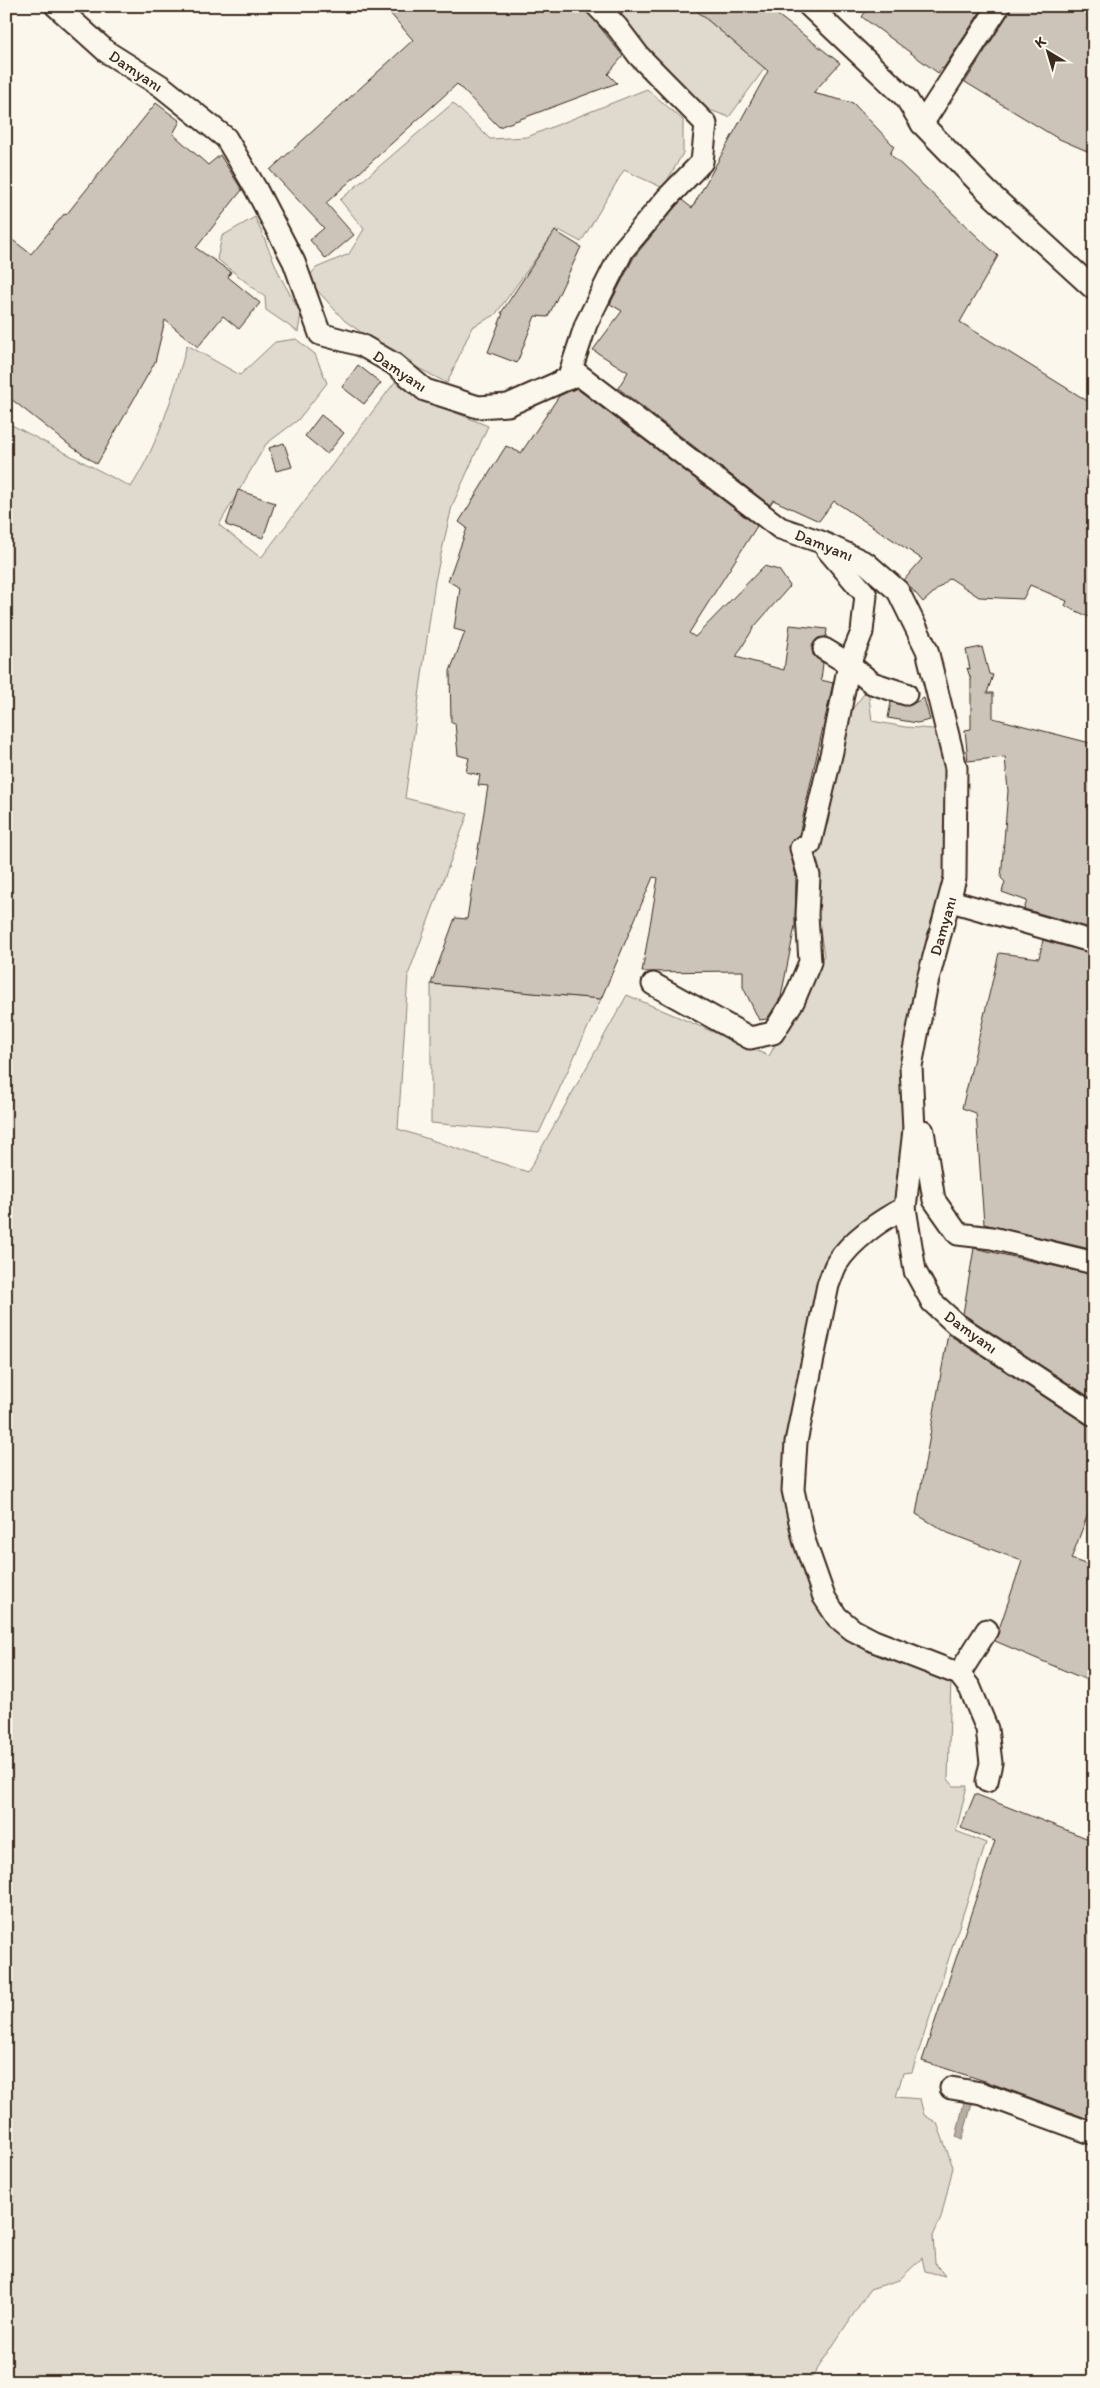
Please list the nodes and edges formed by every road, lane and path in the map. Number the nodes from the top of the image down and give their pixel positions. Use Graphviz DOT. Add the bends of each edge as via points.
graph roads {
  1 [pos="56,6"];
  2 [pos="597,6"];
  3 [pos="809,6"];
  4 [pos="999,6"];
  5 [pos="922,124"];
  6 [pos="1094,289"];
  7 [pos="568,378"];
  8 [pos="821,542"];
  9 [pos="824,649"];
  10 [pos="849,664"];
  11 [pos="906,694"];
  12 [pos="951,901"];
  13 [pos="1094,942"];
  14 [pos="653,984"];
  15 [pos="914,1130"];
  16 [pos="905,1208"];
  17 [pos="1094,1263"];
  18 [pos="1094,1415"];
  19 [pos="986,1630"];
  20 [pos="959,1674"];
  21 [pos="987,1781"];
  22 [pos="951,2088"];
  23 [pos="1094,2134"];
  1 -- 7 [label="street, Damyanı" via="107,52 161,86 226,138 294,262 320,334 361,345 394,364 424,390 478,407 508,405"];
  2 -- 7 [label="street" via="639,56 706,124 702,162 623,250 586,324"];
  3 -- 5 [label="street" via="906,98"];
  4 -- 5 [label="street"];
  5 -- 6 [label="street" via="988,191"];
  7 -- 8 [label="street, Damyanı" via="578,374 780,528"];
  8 -- 10 [label="street" via="866,595 862,632"];
  8 -- 12 [label="street, Damyanı" via="866,563 898,591 927,650 956,768 955,878"];
  9 -- 10 [label="street"];
  10 -- 11 [label="street" via="872,684"];
  10 -- 14 [label="street" via="818,815 810,844 801,848 809,876 810,962 794,1000 773,1033 750,1038"];
  12 -- 13 [label="street"];
  12 -- 15 [label="street, Damyanı" via="927,984 911,1066"];
  15 -- 16 [label="street, Damyanı"];
  15 -- 17 [label="street" via="924,1131 934,1200 958,1234 992,1238"];
  16 -- 18 [label="street, Damyanı" via="915,1271 932,1302 956,1324"];
  16 -- 20 [label="street" via="851,1246 837,1264 828,1285 796,1442 793,1490 804,1540 824,1597 837,1617 852,1630 874,1641"];
  19 -- 20 [label="street"];
  20 -- 21 [label="street" via="970,1688 986,1728 992,1763"];
  22 -- 23 [label="street" via="981,2093"];
}
